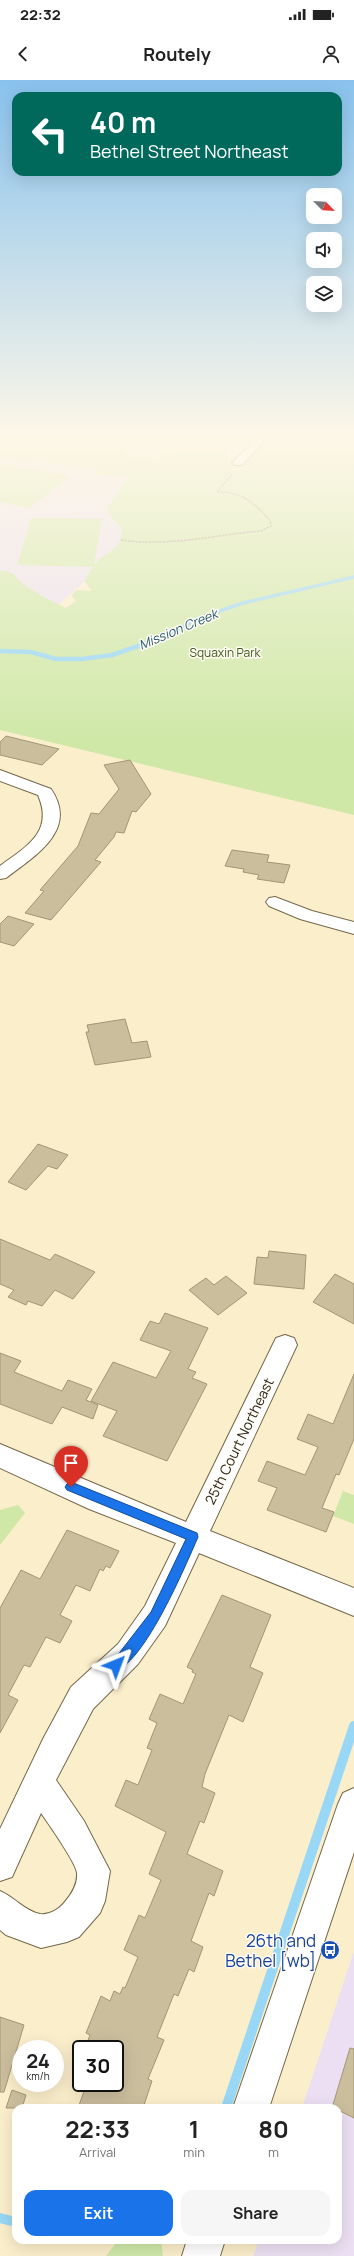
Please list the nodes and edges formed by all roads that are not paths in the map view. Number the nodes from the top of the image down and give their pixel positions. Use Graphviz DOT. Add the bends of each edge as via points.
graph roads {
  1 [pos="0,775"];
  2 [pos="0,874"];
  3 [pos="275,902"];
  4 [pos="354,928"];
  5 [pos="285,1345"];
  6 [pos="0,1456"];
  7 [pos="193,1537"];
  8 [pos="354,1602"];
  9 [pos="38,1782"];
  10 [pos="354,1804"];
  11 [pos="0,1865"];
  12 [pos="0,1908"];
  13 [pos="252,2104"];
  14 [pos="205,2244"];
  15 [pos="201,2256"];
  1 -- 2 [label="street" via="45,792 53,810 52,826 42,841"];
  3 -- 4 [label="street" via="306,915"];
  5 -- 7 [label="street, 25th Court Northeast"];
  6 -- 7 [label="street" via="99,1500"];
  7 -- 8 [label="street"];
  7 -- 9 [label="street, 25th Court Northeast" via="155,1616 128,1654 82,1698"];
  9 -- 11 [label="street, 25th Court Northeast"];
  9 -- 12 [label="street" via="73,1832 94,1871 88,1901 67,1925 41,1931 18,1923"];
  10 -- 13 [label="street"];
  14 -- 15 [label="street"];
}
